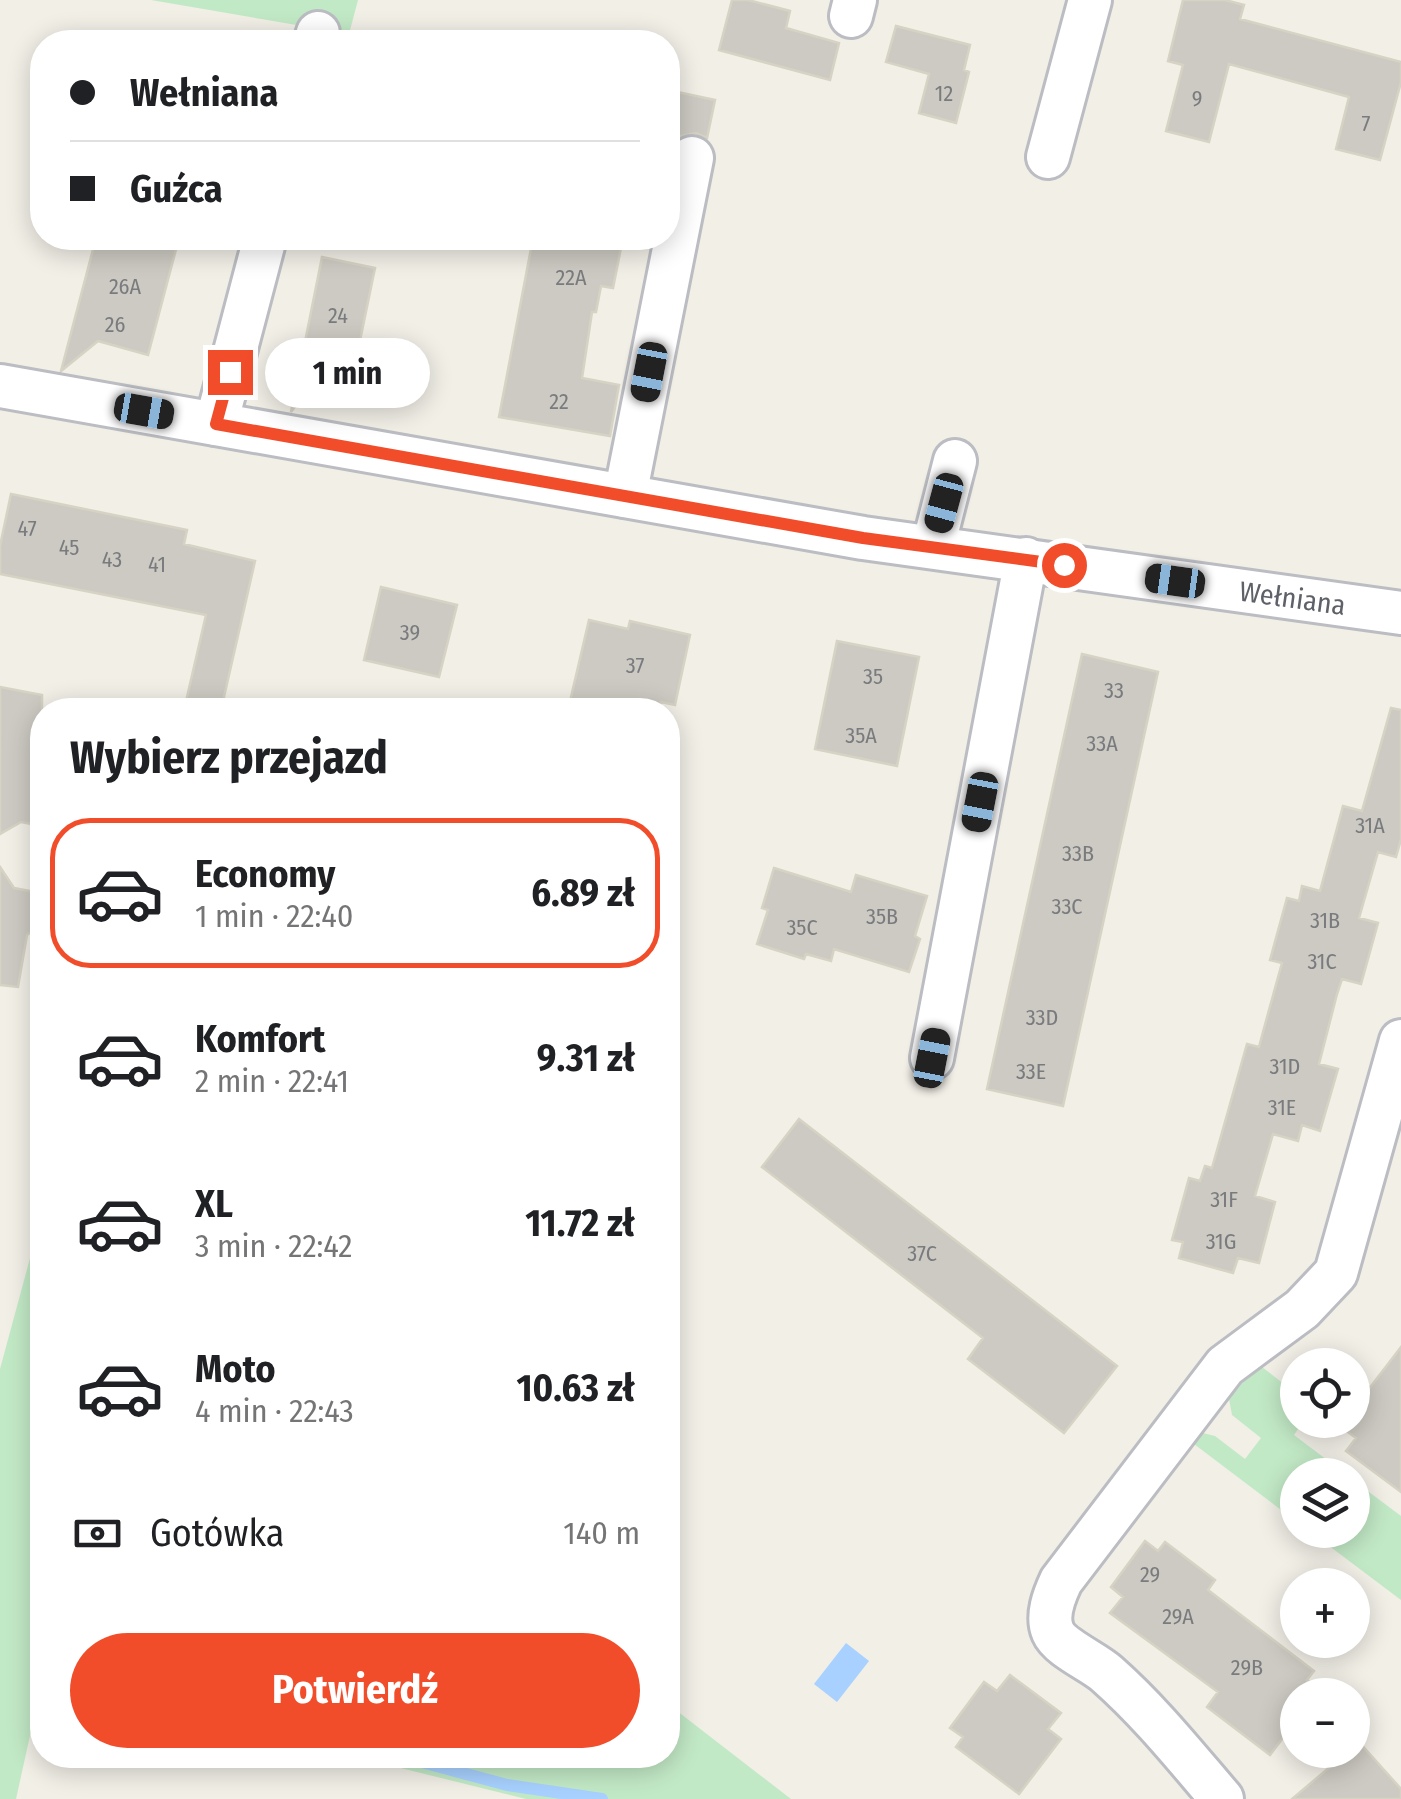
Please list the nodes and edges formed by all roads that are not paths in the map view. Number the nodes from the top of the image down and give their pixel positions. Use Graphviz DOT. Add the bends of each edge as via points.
graph roads {
  1 [pos="1090,0"];
  2 [pos="1048,157"];
  3 [pos="692,158"];
  4 [pos="680,219"];
  5 [pos="262,250"];
  6 [pos="674,250"];
  7 [pos="0,386"];
  8 [pos="216,424"];
  9 [pos="955,461"];
  10 [pos="626,496"];
  11 [pos="934,547"];
  12 [pos="1026,559"];
  13 [pos="1401,614"];
  14 [pos="1401,1041"];
  15 [pos="932,1058"];
  16 [pos="1222,1799"];
  1 -- 2 [label="street"];
  3 -- 4 [label="street"];
  5 -- 8 [label="street"];
  6 -- 10 [label="street"];
  7 -- 8 [label="street, Wełniana"];
  8 -- 10 [label="street, Wełniana"];
  9 -- 11 [label="street"];
  10 -- 11 [label="street, Wełniana"];
  11 -- 12 [label="street, Wełniana"];
  12 -- 13 [label="street, Wełniana"];
  12 -- 15 [label="street"];
  14 -- 16 [label="street" via="1336,1273 1302,1309 1226,1366 1054,1597 1051,1629 1058,1640 1105,1672"];
}
